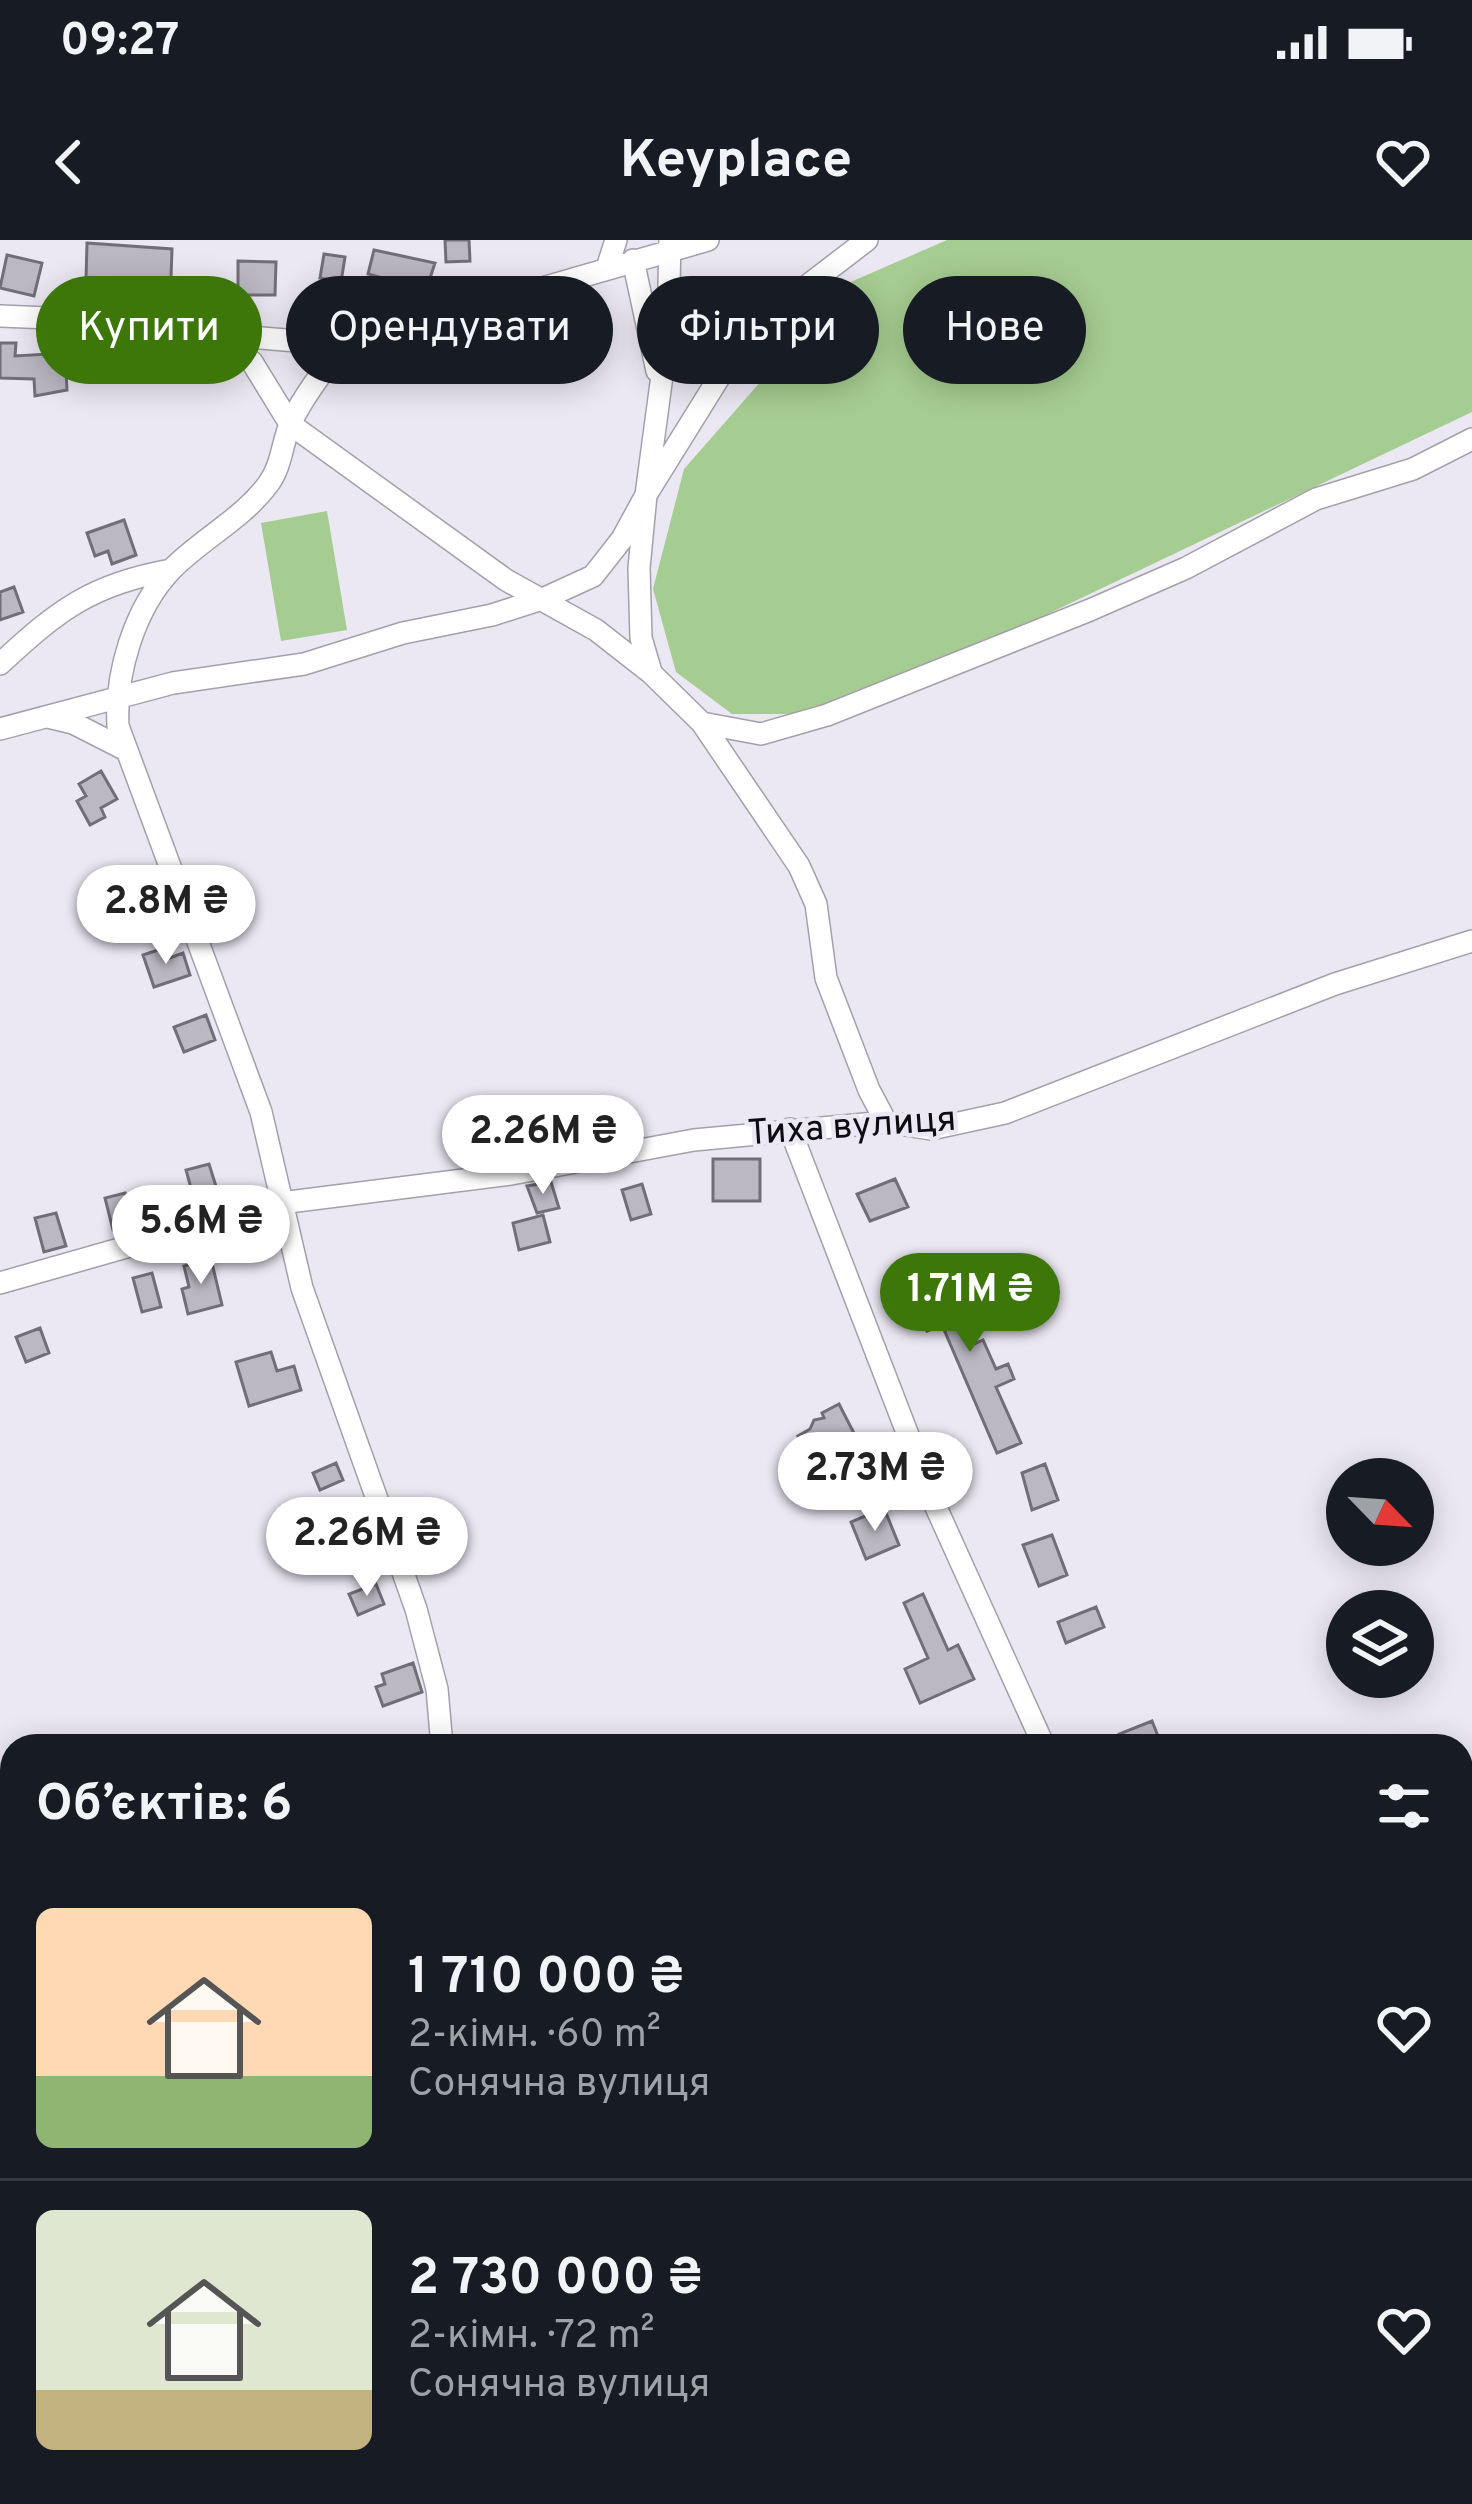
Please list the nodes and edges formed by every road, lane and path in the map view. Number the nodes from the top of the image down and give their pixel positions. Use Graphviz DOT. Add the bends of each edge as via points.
graph roads {
  1 [pos="616,240"];
  2 [pos="708,240"];
  3 [pos="867,240"];
  4 [pos="670,245"];
  5 [pos="633,260"];
  6 [pos="607,268"];
  7 [pos="581,276"];
  8 [pos="0,316"];
  9 [pos="36,317"];
  10 [pos="262,378"];
  11 [pos="315,384"];
  12 [pos="661,390"];
  13 [pos="290,424"];
  14 [pos="1472,439"];
  15 [pos="646,495"];
  16 [pos="171,570"];
  17 [pos="117,583"];
  18 [pos="545,598"];
  19 [pos="140,616"];
  20 [pos="0,664"];
  21 [pos="651,673"];
  22 [pos="116,697"];
  23 [pos="45,716"];
  24 [pos="703,723"];
  25 [pos="0,729"];
  26 [pos="124,749"];
  27 [pos="1472,941"];
  28 [pos="886,1122"];
  29 [pos="790,1129"];
  30 [pos="281,1203"];
  31 [pos="0,1283"];
  32 [pos="441,1734"];
  33 [pos="1039,1734"];
  1 -- 6 [label="street"];
  2 -- 4 [label="street"];
  3 -- 15 [label="street" via="748,331"];
  4 -- 5 [label="street"];
  4 -- 12 [label="street"];
  5 -- 6 [label="street"];
  5 -- 12 [label="street"];
  6 -- 7 [label="street"];
  8 -- 9 [label="street"];
  10 -- 13 [label="street"];
  11 -- 13 [label="street"];
  12 -- 15 [label="street"];
  13 -- 16 [label="street" via="269,483"];
  13 -- 18 [label="street" via="506,580"];
  14 -- 24 [label="street" via="1413,470 1316,499 1090,610 827,715 761,734"];
  15 -- 18 [label="street" via="593,576"];
  15 -- 21 [label="street" via="638,568"];
  16 -- 17 [label="street"];
  16 -- 19 [label="street"];
  17 -- 19 [label="street" via="139,595"];
  17 -- 20 [label="street" via="86,593"];
  18 -- 21 [label="street"];
  18 -- 22 [label="street" via="304,664"];
  19 -- 22 [label="street"];
  21 -- 24 [label="street"];
  22 -- 23 [label="street"];
  22 -- 26 [label="street"];
  23 -- 25 [label="street"];
  23 -- 26 [label="street"];
  24 -- 28 [label="street" via="817,904 826,978"];
  26 -- 30 [label="street" via="261,1112"];
  27 -- 28 [label="street, Тиха вулиця" via="1334,984 1005,1113 931,1130"];
  28 -- 29 [label="street, Тиха вулиця"];
  29 -- 30 [label="street, Тиха вулиця"];
  29 -- 33 [label="street" via="935,1505"];
  30 -- 31 [label="street, Тиха вулиця"];
  30 -- 32 [label="street" via="302,1288 416,1609"];
}
